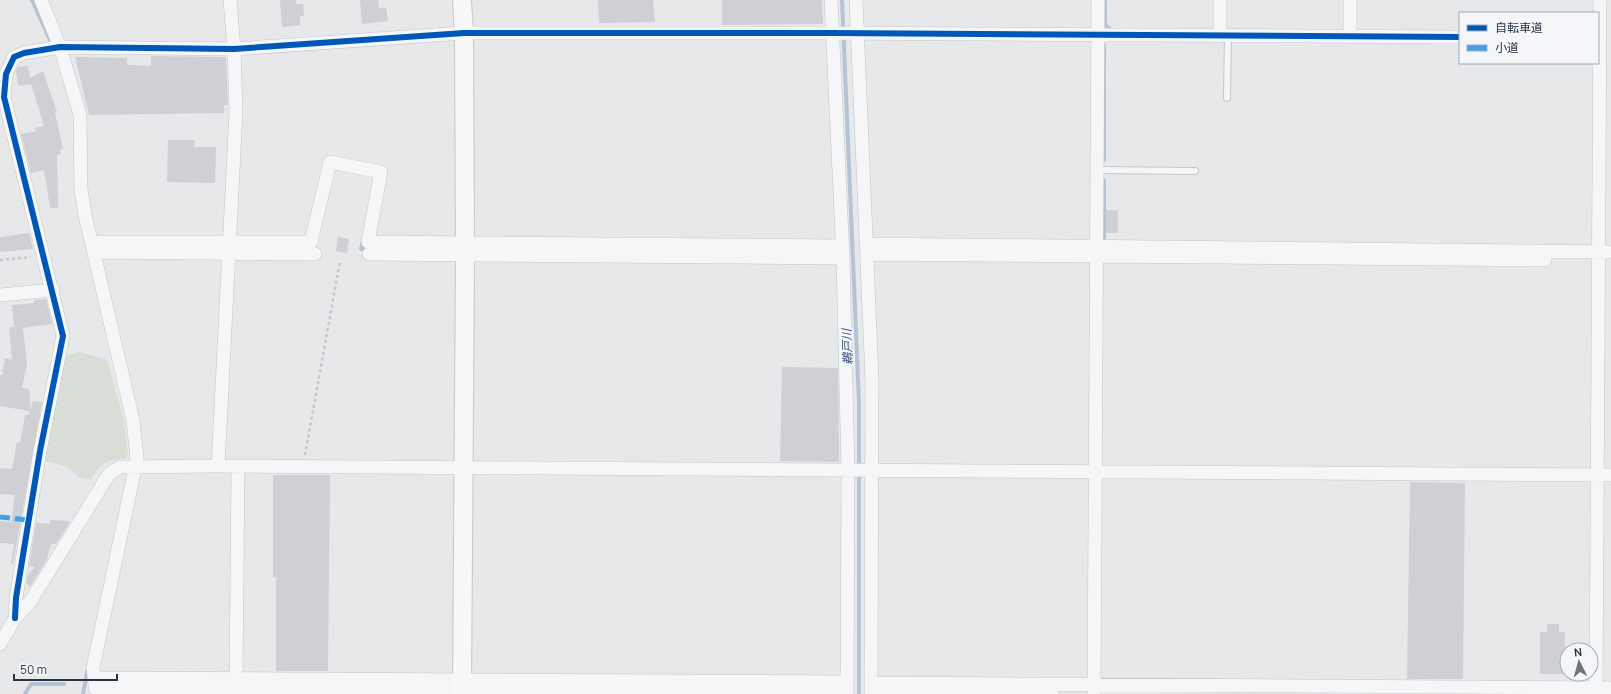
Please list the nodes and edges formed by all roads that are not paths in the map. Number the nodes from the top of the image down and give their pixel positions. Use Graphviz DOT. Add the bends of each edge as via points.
graph roads {
  1 [pos="41,0"];
  2 [pos="230,0"];
  3 [pos="462,0"];
  4 [pos="831,0"];
  5 [pos="856,0"];
  6 [pos="1098,0"];
  7 [pos="1220,0"];
  8 [pos="1350,0"];
  9 [pos="1600,0"];
  10 [pos="464,33"];
  11 [pos="835,33"];
  12 [pos="855,33"];
  13 [pos="1098,34"];
  14 [pos="1224,35"];
  15 [pos="1350,36"];
  16 [pos="1459,38"];
  17 [pos="1603,39"];
  18 [pos="60,47"];
  19 [pos="234,49"];
  20 [pos="2,83"];
  21 [pos="1227,98"];
  22 [pos="1097,170"];
  23 [pos="1195,171"];
  24 [pos="93,247"];
  25 [pos="229,247"];
  26 [pos="866,249"];
  27 [pos="465,250"];
  28 [pos="1097,251"];
  29 [pos="842,252"];
  30 [pos="314,254"];
  31 [pos="369,254"];
  32 [pos="1605,256"];
  33 [pos="53,290"];
  34 [pos="0,295"];
  35 [pos="135,466"];
  36 [pos="218,466"];
  37 [pos="238,466"];
  38 [pos="463,468"];
  39 [pos="850,470"];
  40 [pos="870,470"];
  41 [pos="1095,471"];
  42 [pos="1598,475"];
  43 [pos="1611,475"];
  44 [pos="15,618"];
  45 [pos="0,644"];
  46 [pos="236,678"];
  47 [pos="94,686"];
  48 [pos="462,688"];
  49 [pos="1611,688"];
  50 [pos="1094,689"];
  51 [pos="847,690"];
  52 [pos="871,690"];
  53 [pos="1596,691"];
  54 [pos="1052,694"];
  1 -- 18 [label="street"];
  2 -- 19 [label="street"];
  3 -- 10 [label="street"];
  4 -- 11 [label="street"];
  5 -- 12 [label="street"];
  6 -- 13 [label="street"];
  7 -- 14 [label="street"];
  8 -- 15 [label="street"];
  9 -- 17 [label="street"];
  10 -- 11 [label="street"];
  10 -- 19 [label="street"];
  10 -- 27 [label="street"];
  11 -- 12 [label="street"];
  11 -- 29 [label="street"];
  12 -- 13 [label="street"];
  12 -- 26 [label="street"];
  13 -- 14 [label="street"];
  13 -- 22 [label="street"];
  14 -- 15 [label="street"];
  14 -- 21 [label="lane"];
  15 -- 16 [label="street"];
  17 -- 32 [label="street"];
  18 -- 19 [label="street"];
  18 -- 20 [label="street" via="24,52 14,57"];
  18 -- 24 [label="street" via="80,116 81,188"];
  19 -- 25 [label="street" via="236,112"];
  20 -- 33 [label="street"];
  22 -- 23 [label="lane"];
  22 -- 28 [label="street"];
  24 -- 25 [label="street"];
  24 -- 35 [label="street" via="133,420 137,459"];
  25 -- 27 [label="street" via="311,242 330,162 381,172 368,242"];
  25 -- 30 [label="street"];
  25 -- 36 [label="street"];
  26 -- 28 [label="street"];
  26 -- 40 [label="street" via="872,379"];
  27 -- 29 [label="street"];
  27 -- 31 [label="street"];
  27 -- 38 [label="street"];
  28 -- 32 [label="street"];
  28 -- 41 [label="street"];
  29 -- 39 [label="street"];
  32 -- 42 [label="street"];
  33 -- 34 [label="street"];
  33 -- 44 [label="street" via="63,336 40,451"];
  35 -- 36 [label="street"];
  35 -- 44 [label="street" via="120,467 109,474 30,602"];
  35 -- 47 [label="street" via="93,668"];
  36 -- 37 [label="street"];
  37 -- 38 [label="street"];
  37 -- 46 [label="street"];
  38 -- 39 [label="street"];
  38 -- 48 [label="street"];
  39 -- 40 [label="street"];
  39 -- 51 [label="street"];
  40 -- 41 [label="street"];
  40 -- 52 [label="street"];
  41 -- 42 [label="street"];
  41 -- 50 [label="street"];
  42 -- 43 [label="street"];
  42 -- 53 [label="street"];
  44 -- 45 [label="street"];
  46 -- 47 [label="street"];
  46 -- 48 [label="street"];
  47 -- 48 [label="street"];
  48 -- 51 [label="street"];
  49 -- 53 [label="street"];
  50 -- 52 [label="street"];
  50 -- 53 [label="street"];
  52 -- 54 [label="street"];
}
